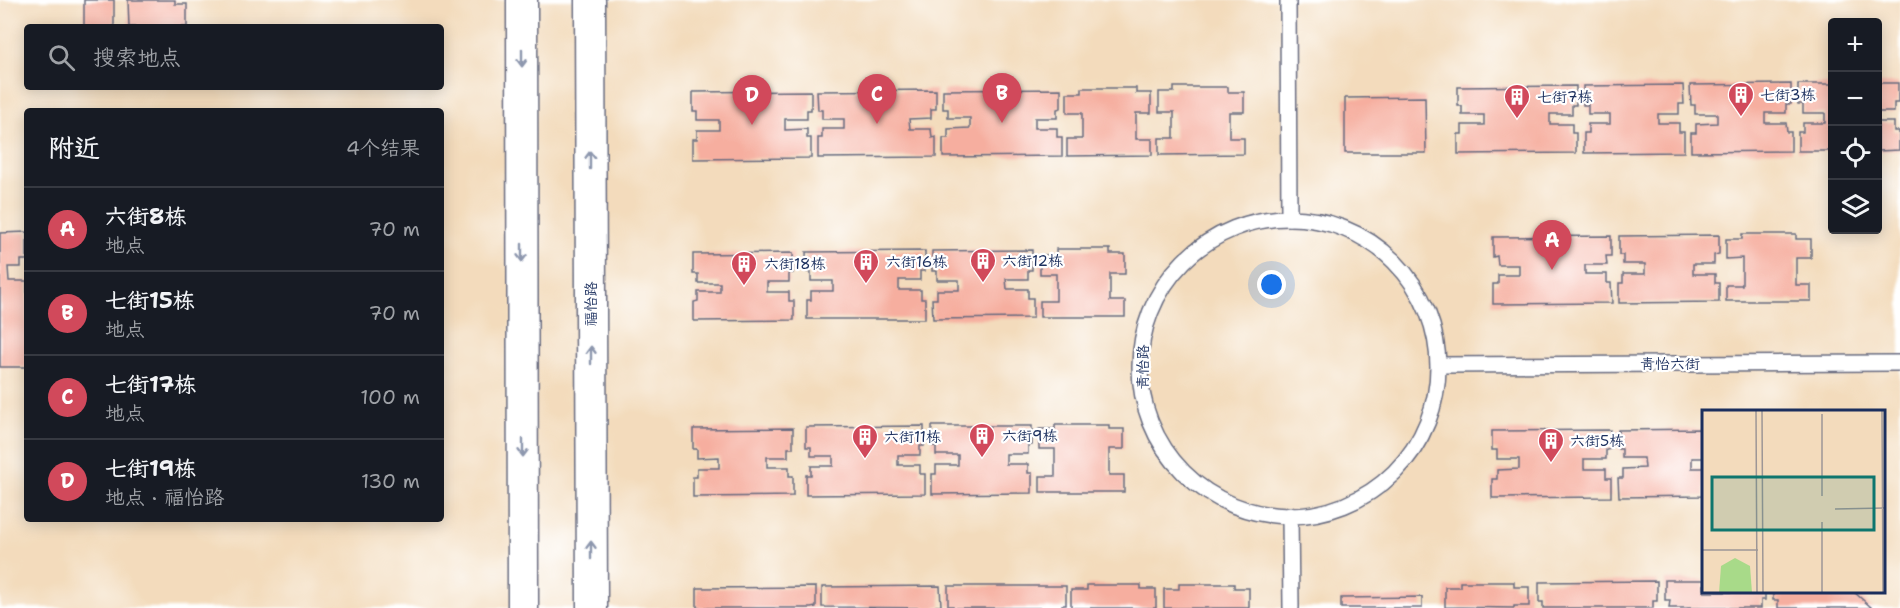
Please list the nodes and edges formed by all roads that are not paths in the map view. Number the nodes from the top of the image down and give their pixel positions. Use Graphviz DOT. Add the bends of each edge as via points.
graph roads {
  1 [pos="522,0"];
  2 [pos="590,0"];
  3 [pos="1288,0"];
  4 [pos="1289,218"];
  5 [pos="1900,363"];
  6 [pos="1439,365"];
  7 [pos="1290,515"];
  8 [pos="523,608"];
  9 [pos="592,608"];
  10 [pos="1290,608"];
  1 -- 8 [label="street, one-way"];
  9 -- 2 [label="street, 福怡路, one-way"];
  3 -- 4 [label="lane"];
  4 -- 6 [label="lane, 青怡路" via="1340,227 1385,252 1419,292 1430,315"];
  4 -- 7 [label="lane, 青怡路" via="1238,227 1193,253 1160,292 1142,341 1140,367 1149,418 1160,442 1181,469 1215,496 1239,507"];
  5 -- 6 [label="lane, 青怡六街"];
  6 -- 7 [label="lane, 青怡路" via="1431,417 1405,462 1365,495 1341,507"];
  7 -- 10 [label="lane"];
}
